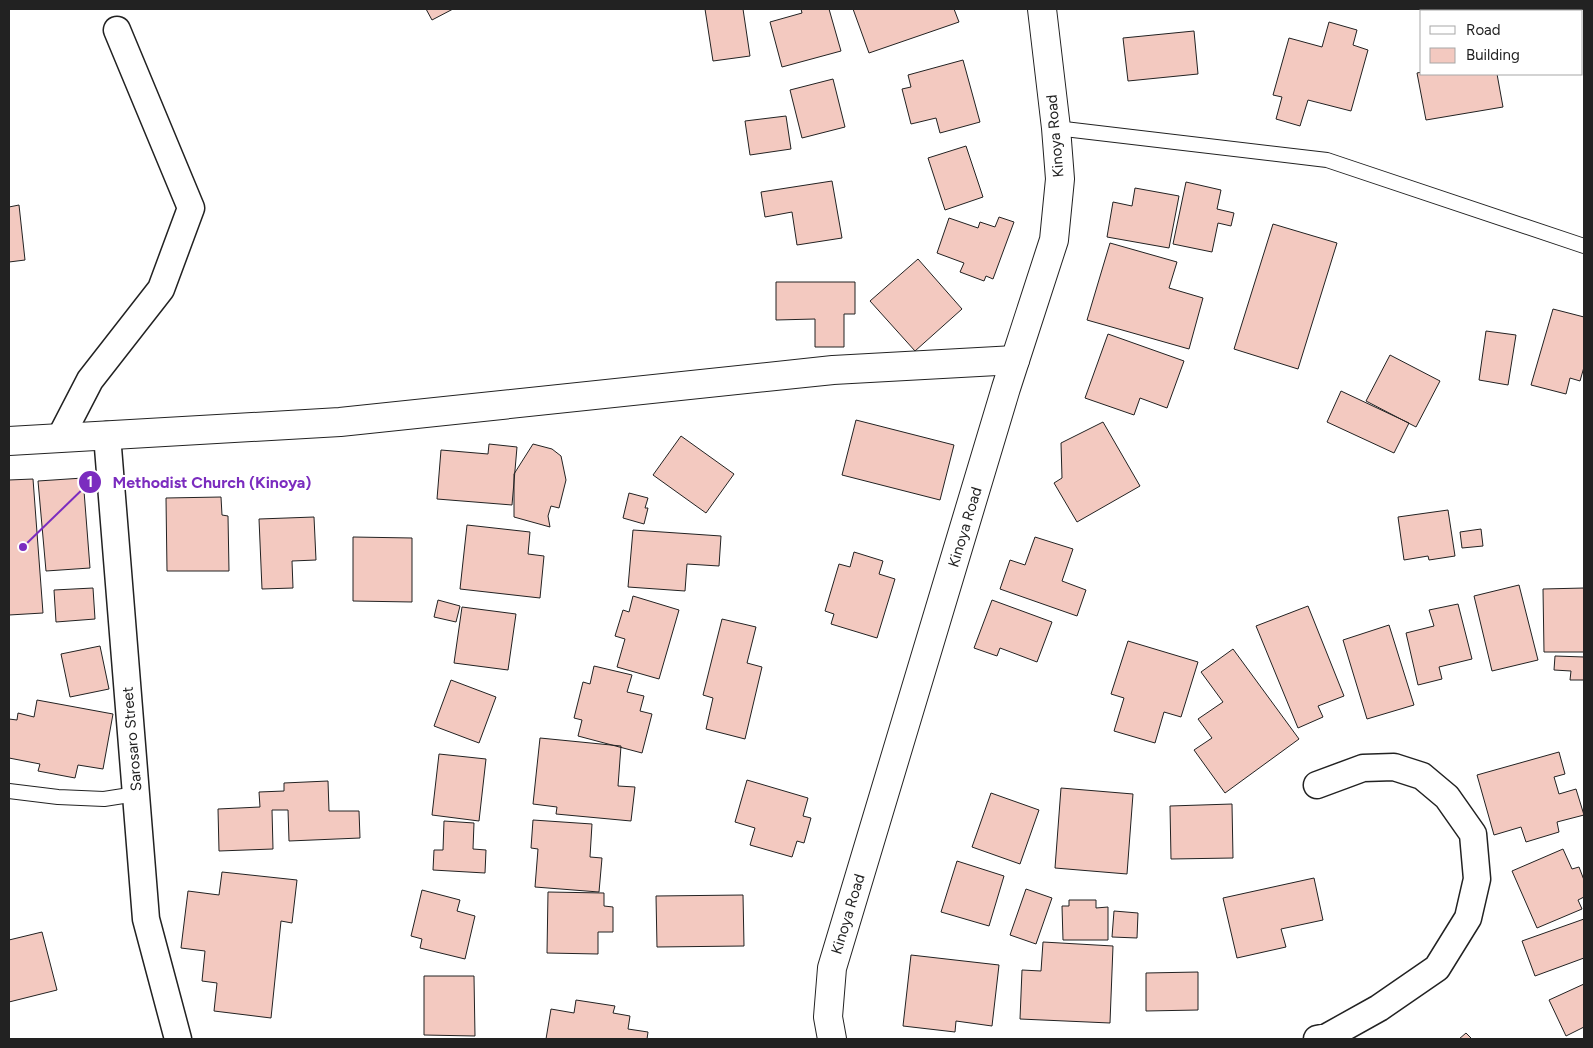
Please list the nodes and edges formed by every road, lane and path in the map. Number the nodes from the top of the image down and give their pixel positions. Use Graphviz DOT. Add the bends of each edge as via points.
graph roads {
  1 [pos="1042,9"];
  2 [pos="117,30"];
  3 [pos="1056,128"];
  4 [pos="1584,246"];
  5 [pos="1015,360"];
  6 [pos="107,436"];
  7 [pos="60,438"];
  8 [pos="9,442"];
  9 [pos="1318,785"];
  10 [pos="9,791"];
  11 [pos="136,794"];
  12 [pos="178,1039"];
  13 [pos="832,1039"];
  14 [pos="1318,1039"];
  1 -- 3 [label="main road, Kinoya Road"];
  2 -- 7 [label="street" via="191,208 161,289 90,380"];
  3 -- 4 [label="lane" via="1327,160"];
  3 -- 5 [label="main road, Kinoya Road" via="1060,179 1054,240"];
  5 -- 6 [label="main road" via="833,370 340,422"];
  5 -- 13 [label="main road, Kinoya Road" via="832,968 828,1017"];
  6 -- 7 [label="main road"];
  6 -- 11 [label="street, Sarosaro Street"];
  7 -- 8 [label="main road"];
  9 -- 14 [label="street" via="1364,768 1394,767 1422,776 1447,797 1473,834 1477,879 1468,918 1437,968 1379,1008"];
  10 -- 11 [label="lane" via="104,799"];
  11 -- 12 [label="street, Sarosaro Street" via="146,919"];
}
